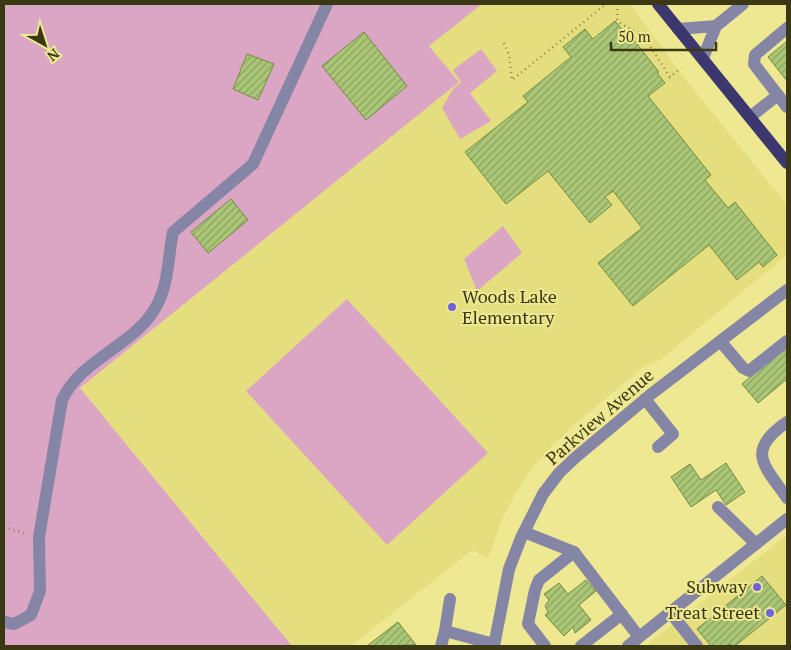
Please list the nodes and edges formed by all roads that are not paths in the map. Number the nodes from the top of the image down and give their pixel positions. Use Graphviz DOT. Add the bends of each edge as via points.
graph roads {
  1 [pos="327,4"];
  2 [pos="658,4"];
  3 [pos="743,4"];
  4 [pos="716,26"];
  5 [pos="787,28"];
  6 [pos="678,29"];
  7 [pos="703,58"];
  8 [pos="778,95"];
  9 [pos="787,107"];
  10 [pos="750,117"];
  11 [pos="787,162"];
  12 [pos="787,290"];
  13 [pos="721,342"];
  14 [pos="787,342"];
  15 [pos="645,399"];
  16 [pos="787,422"];
  17 [pos="658,447"];
  18 [pos="787,498"];
  19 [pos="718,507"];
  20 [pos="787,519"];
  21 [pos="524,532"];
  22 [pos="756,544"];
  23 [pos="574,552"];
  24 [pos="450,599"];
  25 [pos="670,612"];
  26 [pos="622,614"];
  27 [pos="4,622"];
  28 [pos="445,631"];
  29 [pos="639,637"];
  30 [pos="494,645"];
  31 [pos="441,646"];
  32 [pos="545,646"];
  33 [pos="581,646"];
  34 [pos="628,646"];
  35 [pos="697,646"];
  1 -- 27 [label="street" via="253,164 172,232 166,284 158,304 134,332 83,371 67,390 62,400 39,537 40,591 32,615 14,624"];
  2 -- 6 [label="main road"];
  3 -- 4 [label="street"];
  4 -- 6 [label="street"];
  4 -- 7 [label="street"];
  5 -- 8 [label="street" via="755,55 754,64"];
  6 -- 7 [label="main road"];
  7 -- 10 [label="main road"];
  8 -- 9 [label="street"];
  8 -- 10 [label="street"];
  10 -- 11 [label="main road"];
  12 -- 13 [label="street, Parkview Avenue"];
  13 -- 14 [label="street" via="749,371"];
  13 -- 15 [label="street, Parkview Avenue"];
  15 -- 17 [label="street" via="673,434"];
  15 -- 21 [label="street, Parkview Avenue" via="559,474 543,494"];
  16 -- 18 [label="street" via="768,437 762,450 764,464"];
  19 -- 22 [label="street"];
  20 -- 22 [label="street"];
  21 -- 23 [label="street"];
  21 -- 30 [label="street, Parkview Avenue" via="509,569"];
  22 -- 25 [label="street"];
  23 -- 26 [label="street"];
  23 -- 32 [label="street" via="539,580 535,590 528,624"];
  24 -- 28 [label="street"];
  25 -- 29 [label="street"];
  25 -- 35 [label="street"];
  26 -- 29 [label="street"];
  26 -- 33 [label="street"];
  28 -- 30 [label="street"];
  28 -- 31 [label="street"];
  29 -- 34 [label="street"];
}
